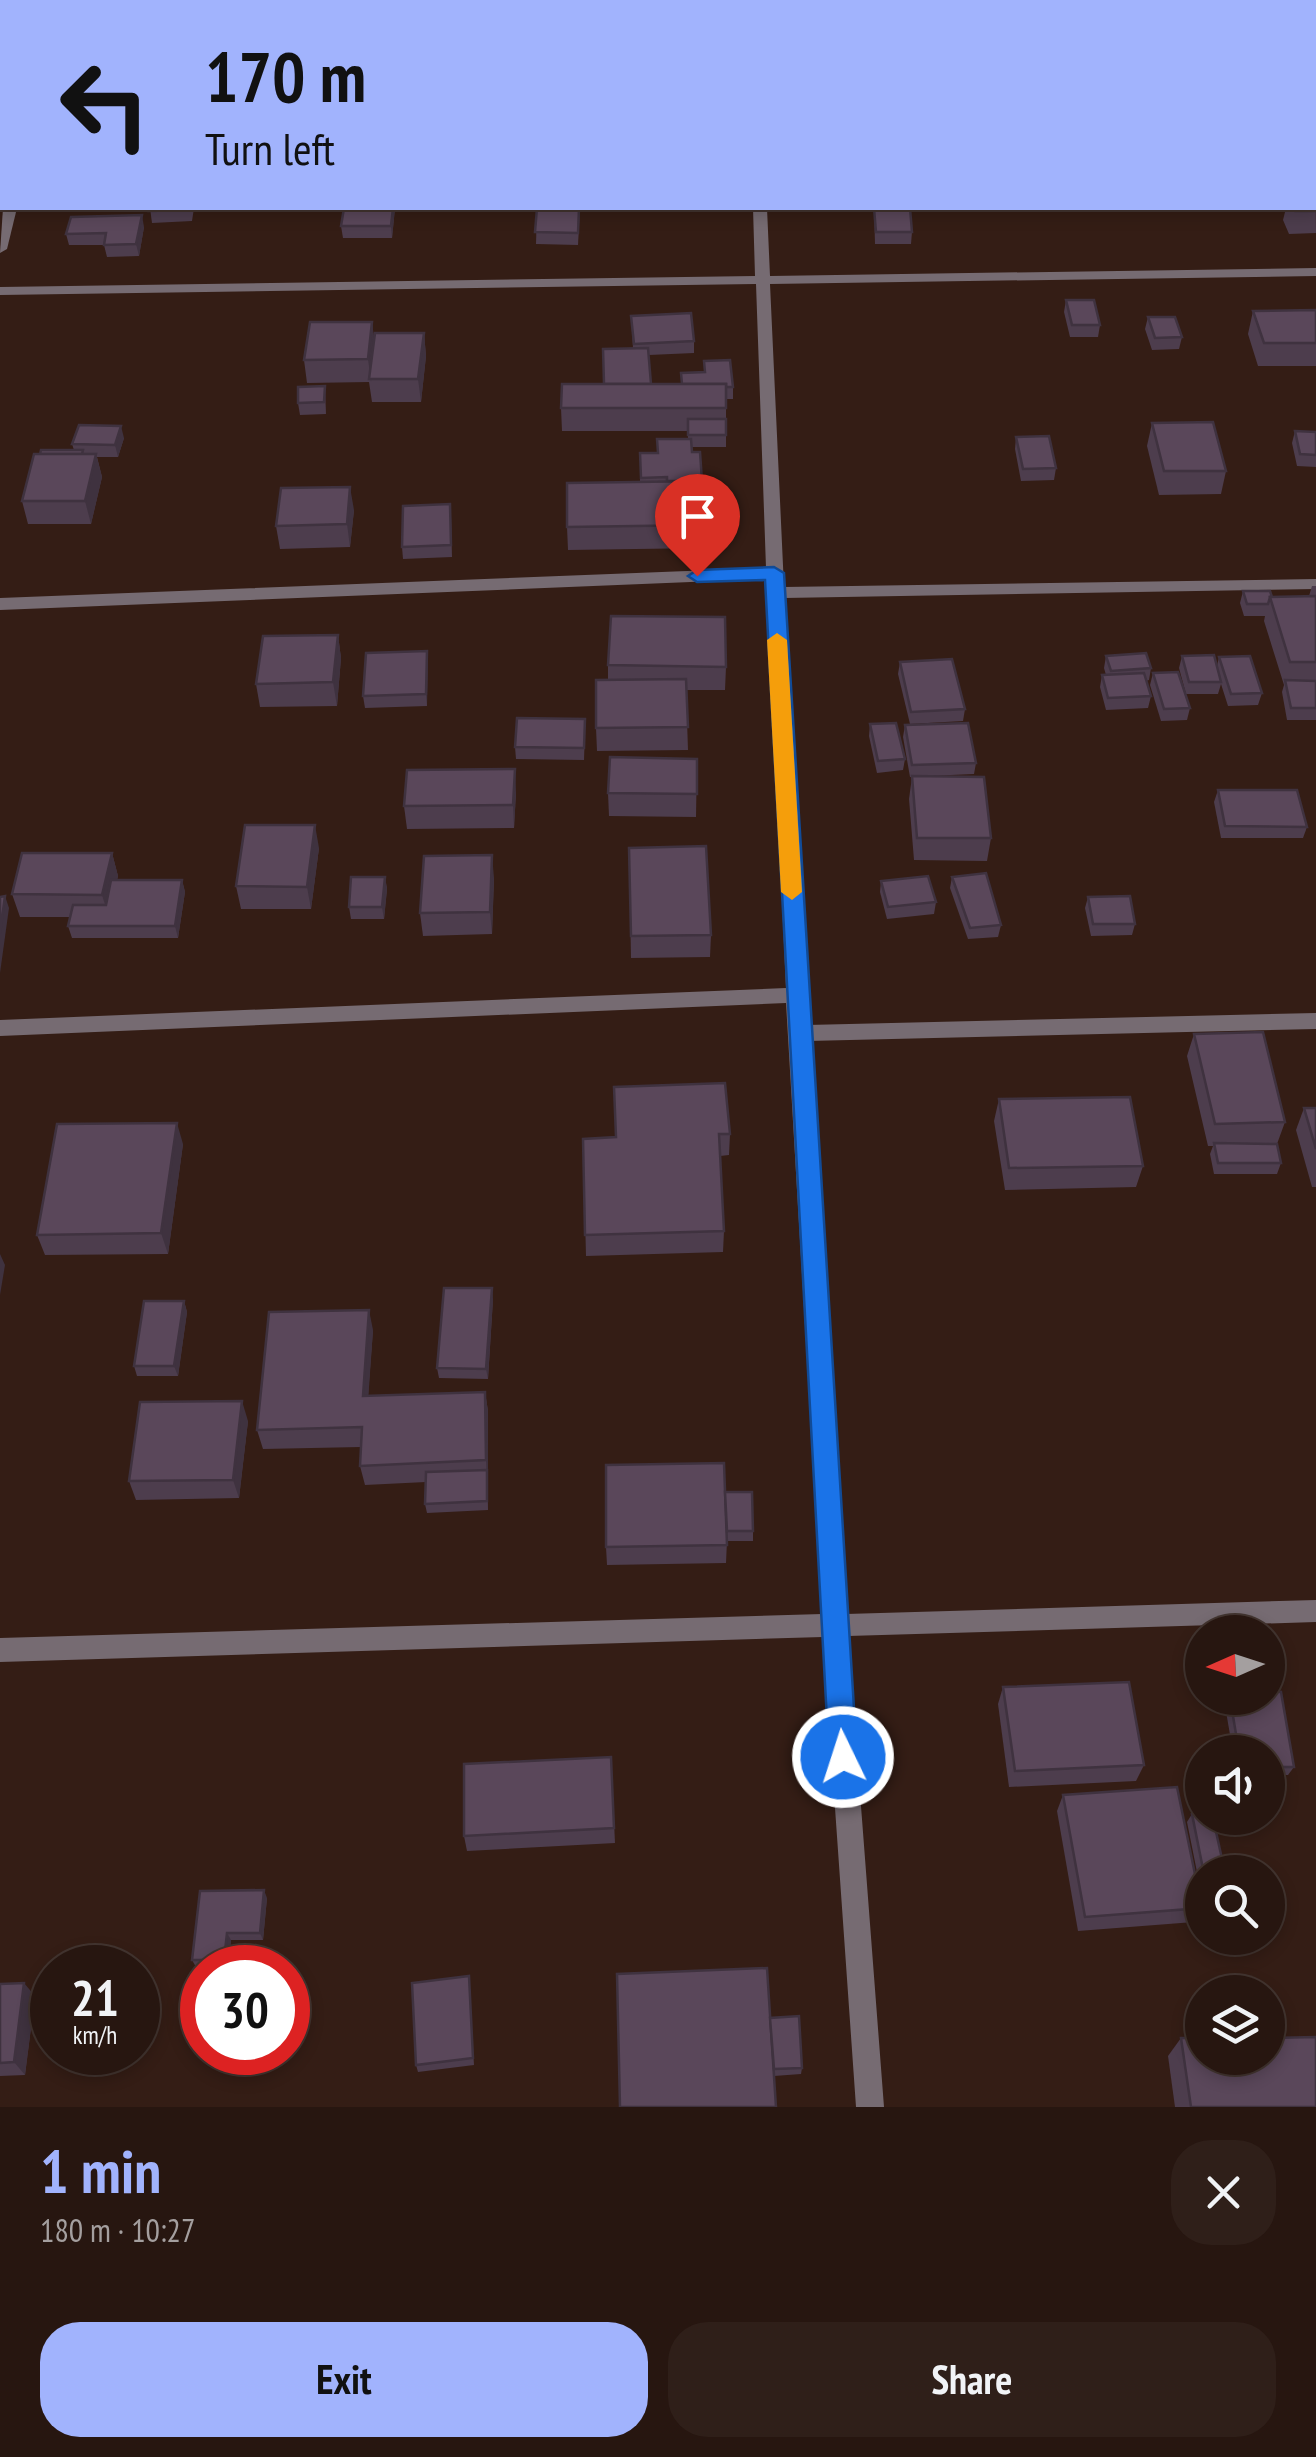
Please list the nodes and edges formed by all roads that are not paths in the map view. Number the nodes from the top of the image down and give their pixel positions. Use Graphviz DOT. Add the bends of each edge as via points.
graph roads {
  1 [pos="10,210"];
  2 [pos="760,210"];
  3 [pos="0,249"];
  4 [pos="1316,272"];
  5 [pos="763,282"];
  6 [pos="0,292"];
  7 [pos="774,573"];
  8 [pos="1316,584"];
  9 [pos="775,594"];
  10 [pos="0,604"];
  11 [pos="798,995"];
  12 [pos="1316,1021"];
  13 [pos="0,1028"];
  14 [pos="799,1033"];
  15 [pos="1316,1610"];
  16 [pos="833,1625"];
  17 [pos="0,1650"];
  18 [pos="870,2107"];
  1 -- 3 [label="street"];
  2 -- 5 [label="street"];
  4 -- 5 [label="street"];
  5 -- 6 [label="street"];
  5 -- 7 [label="street"];
  7 -- 9 [label="street"];
  7 -- 10 [label="street"];
  8 -- 9 [label="street"];
  9 -- 11 [label="street"];
  11 -- 13 [label="street"];
  11 -- 14 [label="street"];
  12 -- 14 [label="street"];
  14 -- 16 [label="street"];
  15 -- 16 [label="street"];
  16 -- 17 [label="street"];
  16 -- 18 [label="street"];
}
